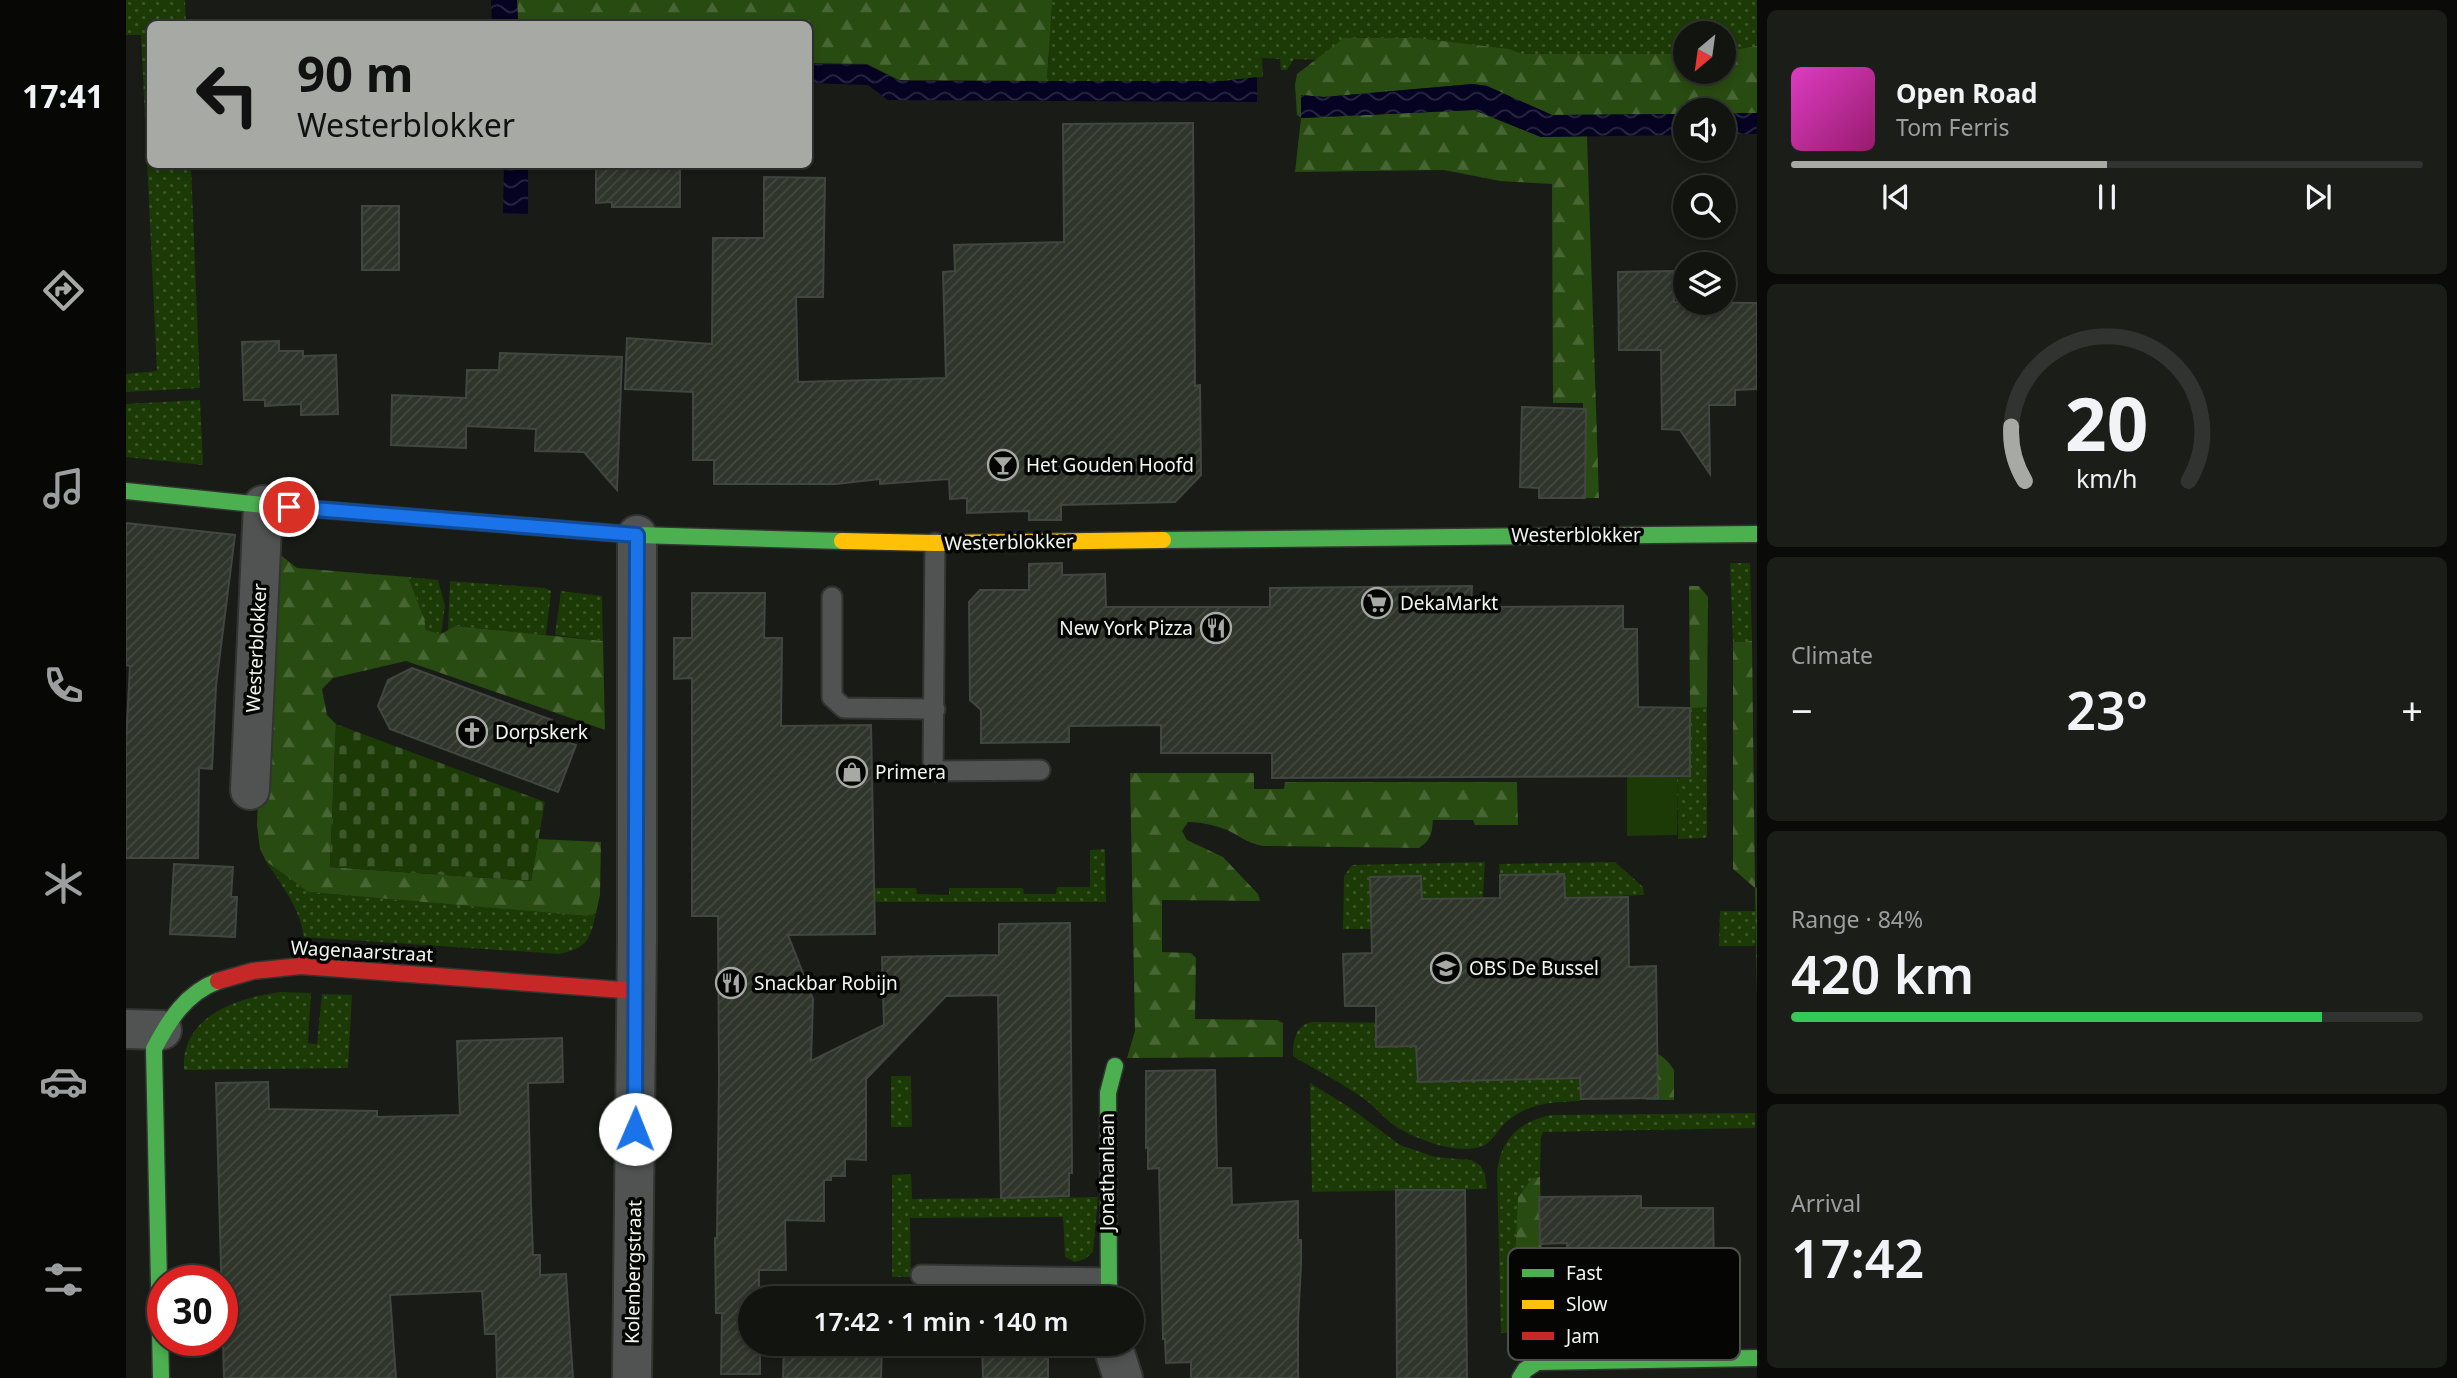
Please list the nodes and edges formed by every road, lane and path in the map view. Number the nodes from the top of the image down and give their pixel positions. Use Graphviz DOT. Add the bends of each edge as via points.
graph roads {
  1 [pos="126,491"];
  2 [pos="262,505"];
  3 [pos="1757,534"];
  4 [pos="637,535"];
  5 [pos="935,543"];
  6 [pos="832,597"];
  7 [pos="935,709"];
  8 [pos="1040,770"];
  9 [pos="250,790"];
  10 [pos="636,990"];
  11 [pos="144,1029"];
  12 [pos="1115,1066"];
  13 [pos="921,1275"];
  14 [pos="1107,1278"];
  15 [pos="1108,1286"];
  16 [pos="1116,1356"];
  17 [pos="1645,1360"];
  18 [pos="161,1378"];
  19 [pos="632,1378"];
  20 [pos="1123,1378"];
  21 [pos="1520,1378"];
  1 -- 2 [label="street, Westerblokker"];
  2 -- 4 [label="street, Westerblokker"];
  2 -- 9 [label="street, Westerblokker"];
  3 -- 5 [label="street, Westerblokker"];
  4 -- 5 [label="street, Westerblokker"];
  4 -- 10 [label="street, Kolenbergstraat"];
  5 -- 7 [label="lane"];
  6 -- 7 [label="lane" via="832,697 844,708"];
  7 -- 8 [label="lane" via="933,771"];
  10 -- 11 [label="street, Wagenaarstraat" via="267,967 228,975 202,987"];
  10 -- 19 [label="street, Kolenbergstraat"];
  11 -- 18 [label="street, Wagenaarstraat" via="154,1049"];
  12 -- 14 [label="street, Jonathanlaan" via="1108,1093"];
  13 -- 14 [label="lane"];
  14 -- 15 [label="street, Jonathanlaan"];
  16 -- 20 [label="street"];
  17 -- 21 [label="street" via="1536,1362"];
}
